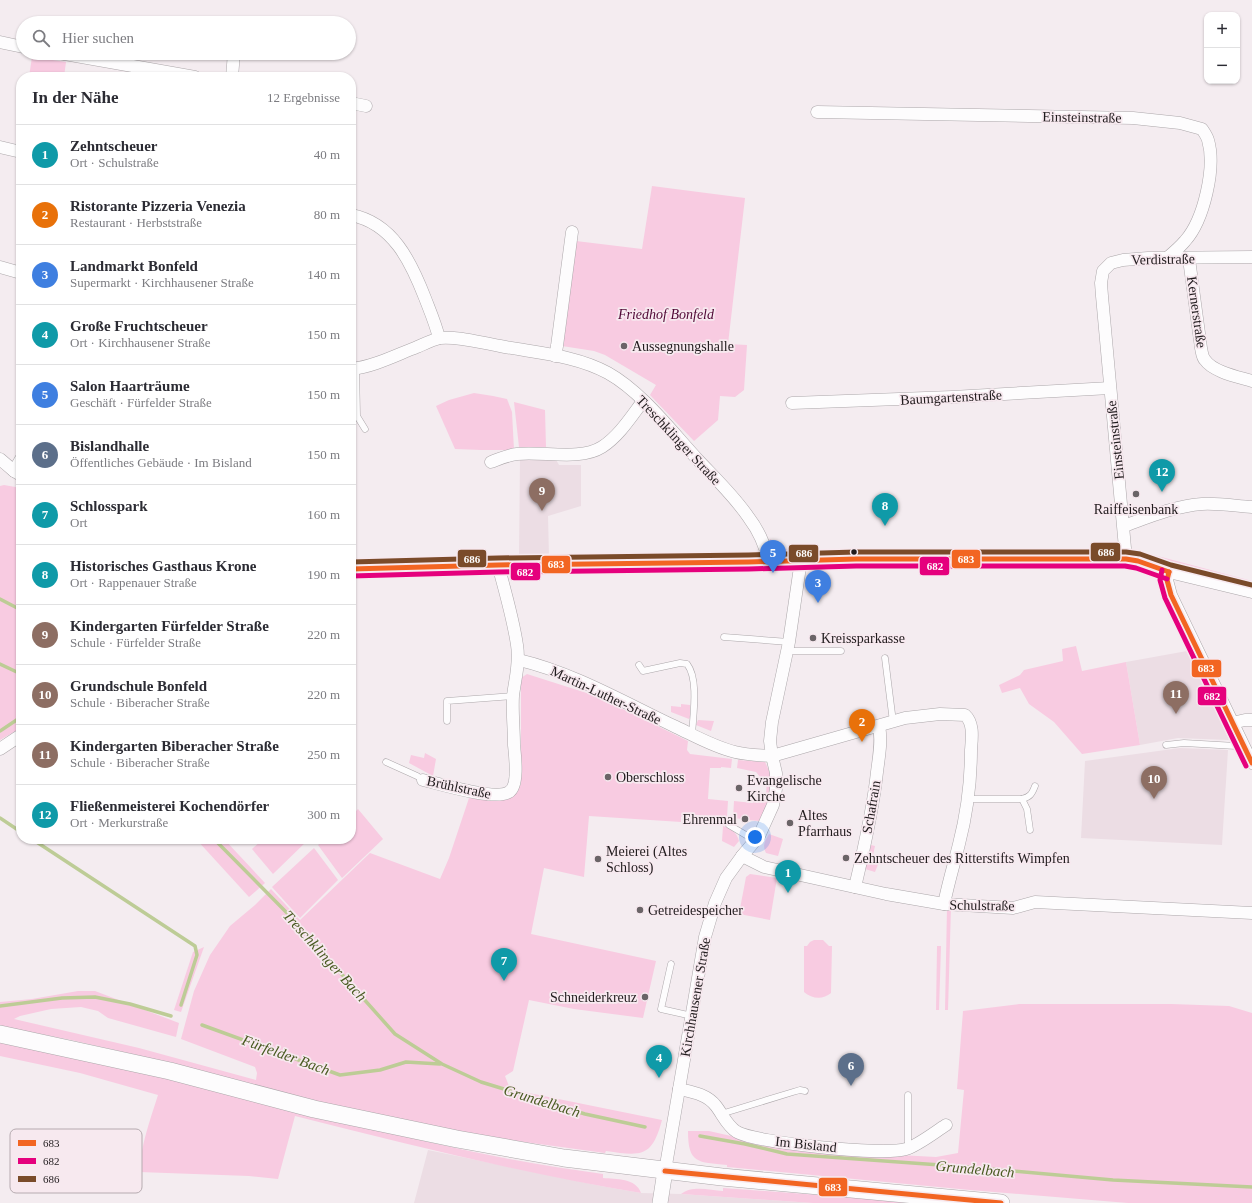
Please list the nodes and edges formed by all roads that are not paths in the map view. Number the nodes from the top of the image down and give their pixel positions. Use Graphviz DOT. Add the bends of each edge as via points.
graph roads {
  1 [pos="0,42"];
  2 [pos="16,45"];
  3 [pos="99,60"];
  4 [pos="233,60"];
  5 [pos="167,72"];
  6 [pos="232,72"];
  7 [pos="356,104"];
  8 [pos="366,106"];
  9 [pos="817,112"];
  10 [pos="0,147"];
  11 [pos="16,151"];
  12 [pos="356,217"];
  13 [pos="572,232"];
  14 [pos="1252,257"];
  15 [pos="1167,258"];
  16 [pos="1189,259"];
  17 [pos="0,267"];
  18 [pos="16,272"];
  19 [pos="1102,296"];
  20 [pos="439,338"];
  21 [pos="555,356"];
  22 [pos="356,368"];
  23 [pos="1252,381"];
  24 [pos="1110,388"];
  25 [pos="356,400"];
  26 [pos="643,401"];
  27 [pos="792,403"];
  28 [pos="365,429"];
  29 [pos="0,459"];
  30 [pos="491,462"];
  31 [pos="16,472"];
  32 [pos="1252,507"];
  33 [pos="1124,526"];
  34 [pos="1126,559"];
  35 [pos="801,560"];
  36 [pos="769,562"];
  37 [pos="498,565"];
  38 [pos="356,569"];
  39 [pos="1169,572"];
  40 [pos="1252,592"];
  41 [pos="724,637"];
  42 [pos="788,646"];
  43 [pos="841,651"];
  44 [pos="885,658"];
  45 [pos="518,660"];
  46 [pos="640,666"];
  47 [pos="513,696"];
  48 [pos="1252,720"];
  49 [pos="447,721"];
  50 [pos="893,722"];
  51 [pos="1232,723"];
  52 [pos="879,726"];
  53 [pos="692,734"];
  54 [pos="16,738"];
  55 [pos="1243,745"];
  56 [pos="1166,746"];
  57 [pos="0,749"];
  58 [pos="772,756"];
  59 [pos="386,762"];
  60 [pos="1252,763"];
  61 [pos="423,780"];
  62 [pos="1035,786"];
  63 [pos="968,799"];
  64 [pos="1022,799"];
  65 [pos="729,825"];
  66 [pos="1030,830"];
  67 [pos="756,841"];
  68 [pos="742,856"];
  69 [pos="855,887"];
  70 [pos="944,904"];
  71 [pos="1252,913"];
  72 [pos="671,964"];
  73 [pos="692,1016"];
  74 [pos="0,1034"];
  75 [pos="678,1089"];
  76 [pos="805,1091"];
  77 [pos="908,1095"];
  78 [pos="721,1114"];
  79 [pos="946,1126"];
  80 [pos="908,1149"];
  81 [pos="665,1171"];
  82 [pos="660,1203"];
  83 [pos="1002,1203"];
  1 -- 2 [label="street"];
  3 -- 5 [label="street"];
  4 -- 6 [label="street"];
  7 -- 8 [label="street"];
  9 -- 15 [label="street, Einsteinstraße" via="1133,118 1180,123 1202,129 1208,138 1210,155 1205,200 1198,222 1186,241"];
  10 -- 11 [label="street"];
  12 -- 20 [label="street" via="375,224 403,251 415,274"];
  13 -- 21 [label="street"];
  14 -- 16 [label="street, Verdistraße"];
  15 -- 16 [label="street, Verdistraße"];
  15 -- 19 [label="street, Verdistraße" via="1111,263 1103,271"];
  16 -- 23 [label="street, Kernerstraße" via="1204,360 1215,369"];
  17 -- 18 [label="street"];
  19 -- 24 [label="street, Einsteinstraße"];
  20 -- 21 [label="street, Treschklinger Straße"];
  20 -- 22 [label="street, Treschklinger Straße"];
  21 -- 26 [label="street, Treschklinger Straße" via="594,366 609,374"];
  24 -- 27 [label="street, Baumgartenstraße"];
  24 -- 33 [label="street, Einsteinstraße"];
  25 -- 28 [label="lane, Treschklinger Straße" via="357,416"];
  26 -- 30 [label="street" via="616,435 602,447 578,454 517,454"];
  26 -- 36 [label="street, Treschklinger Straße" via="749,517 765,545"];
  29 -- 31 [label="street"];
  32 -- 33 [label="street" via="1224,504 1190,505"];
  33 -- 34 [label="street, Einsteinstraße"];
  34 -- 35 [label="street"];
  34 -- 39 [label="street"];
  35 -- 36 [label="street"];
  35 -- 42 [label="street, Kirchhausener Straße"];
  36 -- 37 [label="street"];
  37 -- 38 [label="street"];
  37 -- 45 [label="street" via="517,645"];
  39 -- 40 [label="street"];
  39 -- 51 [label="street" via="1167,580 1171,595"];
  41 -- 42 [label="lane"];
  42 -- 43 [label="lane"];
  42 -- 58 [label="street, Kirchhausener Straße" via="772,722"];
  44 -- 50 [label="lane"];
  45 -- 47 [label="street"];
  45 -- 53 [label="street, Martin-Luther-Straße" via="568,675"];
  46 -- 53 [label="lane" via="643,671 680,664 687,664 691,669 694,682"];
  47 -- 49 [label="lane" via="447,701"];
  47 -- 61 [label="street, Brühlstraße" via="515,773 511,791 498,795 485,794"];
  48 -- 51 [label="street"];
  50 -- 52 [label="street"];
  50 -- 63 [label="street" via="940,714 964,715 970,722 972,736"];
  51 -- 55 [label="street"];
  52 -- 58 [label="street"];
  52 -- 69 [label="street, Schafrain" via="880,749 875,790"];
  53 -- 58 [label="street, Martin-Luther-Straße" via="736,752"];
  54 -- 57 [label="street"];
  55 -- 56 [label="lane"];
  55 -- 60 [label="street"];
  58 -- 67 [label="street, Kirchhausener Straße" via="776,773 773,805"];
  59 -- 61 [label="lane, Brühlstraße"];
  62 -- 64 [label="lane" via="1028,797"];
  63 -- 64 [label="lane"];
  63 -- 70 [label="street"];
  64 -- 66 [label="lane" via="1027,809"];
  65 -- 67 [label="lane"];
  67 -- 68 [label="street, Kirchhausener Straße"];
  68 -- 69 [label="street, Schulstraße" via="764,867"];
  68 -- 73 [label="street, Kirchhausener Straße" via="726,878 715,903 705,937"];
  69 -- 70 [label="street, Schulstraße"];
  70 -- 71 [label="street, Schulstraße" via="1013,908 1035,902"];
  72 -- 73 [label="lane" via="661,1009"];
  73 -- 75 [label="street, Kirchhausener Straße"];
  74 -- 81 [label="main road" via="178,1073 314,1109 457,1139 564,1158"];
  75 -- 78 [label="street, Im Bisland" via="705,1097 716,1105"];
  75 -- 81 [label="street, Kirchhausener Straße"];
  76 -- 78 [label="lane" via="800,1090"];
  77 -- 80 [label="lane"];
  78 -- 80 [label="street, Im Bisland" via="730,1127 739,1133 759,1139 862,1150"];
  79 -- 80 [label="street, Im Bisland"];
  81 -- 82 [label="street, Kirchhausener Straße"];
  81 -- 83 [label="main road"];
}
